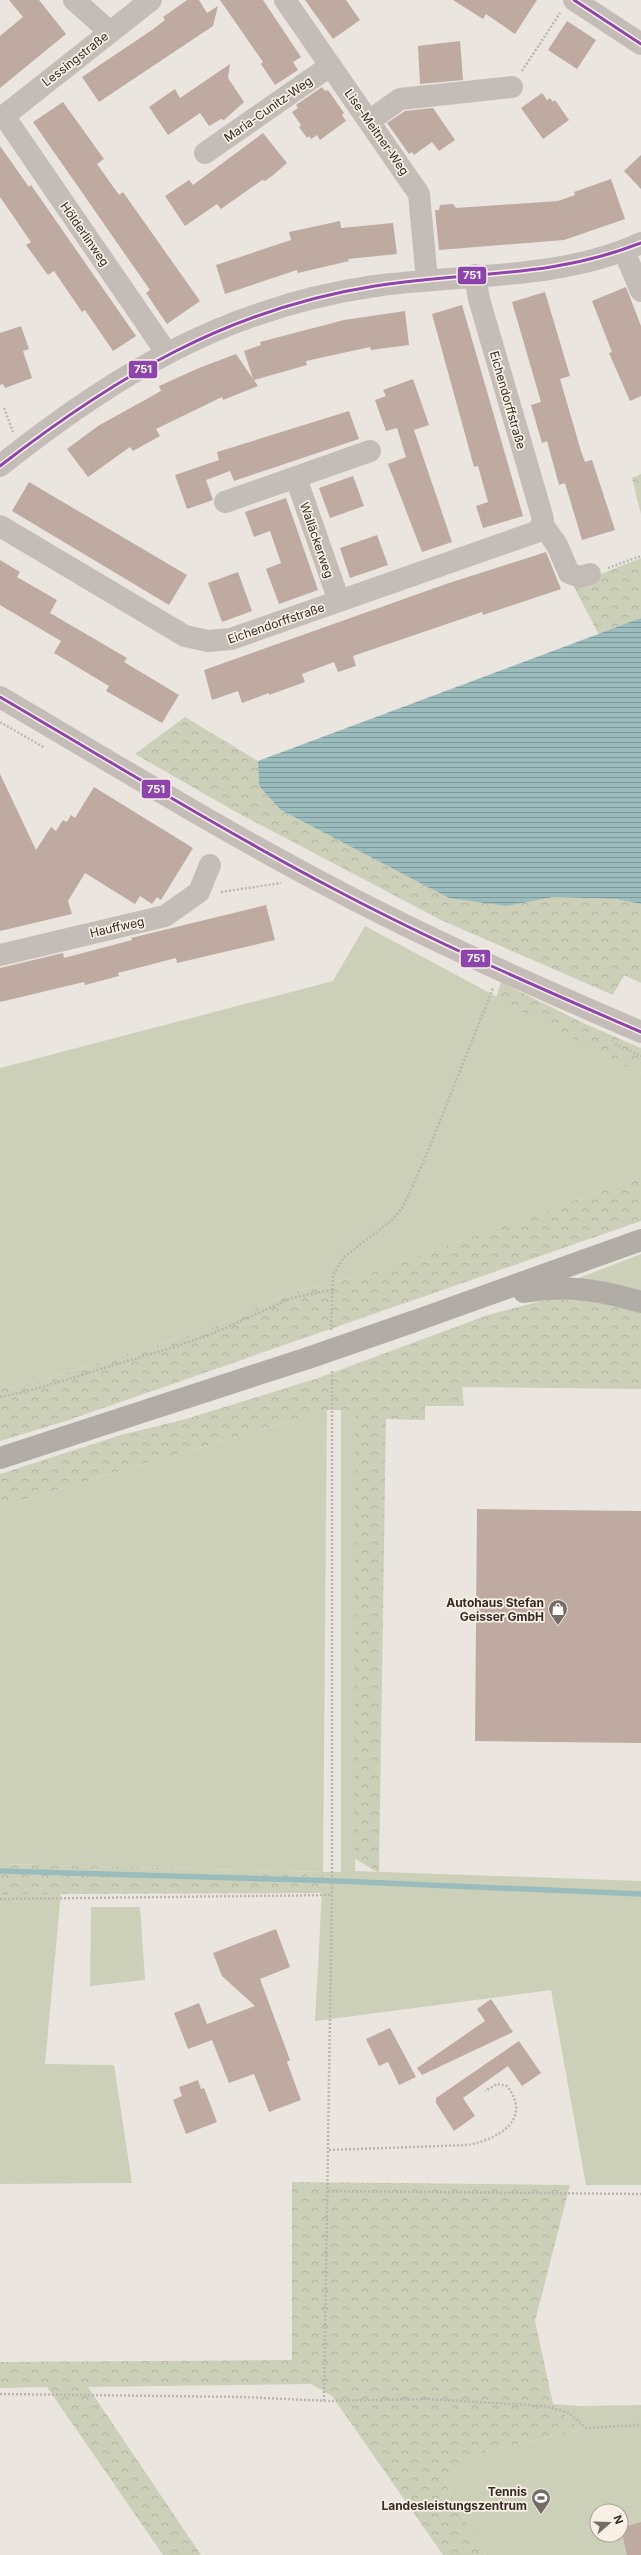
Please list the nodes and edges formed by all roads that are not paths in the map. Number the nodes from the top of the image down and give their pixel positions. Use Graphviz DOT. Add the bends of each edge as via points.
graph roads {
  1 [pos="74,0"];
  2 [pos="151,0"];
  3 [pos="284,0"];
  4 [pos="568,6"];
  5 [pos="110,32"];
  6 [pos="641,44"];
  7 [pos="330,66"];
  8 [pos="512,87"];
  9 [pos="2,118"];
  10 [pos="369,121"];
  11 [pos="205,153"];
  12 [pos="632,247"];
  13 [pos="475,275"];
  14 [pos="427,280"];
  15 [pos="641,291"];
  16 [pos="166,352"];
  17 [pos="370,451"];
  18 [pos="0,466"];
  19 [pos="296,478"];
  20 [pos="226,502"];
  21 [pos="542,524"];
  22 [pos="0,526"];
  23 [pos="590,574"];
  24 [pos="339,601"];
  25 [pos="0,697"];
  26 [pos="210,865"];
  27 [pos="0,955"];
  28 [pos="641,1032"];
  29 [pos="641,1240"];
  30 [pos="471,1301"];
  31 [pos="641,1302"];
  32 [pos="0,1458"];
  1 -- 5 [label="street"];
  2 -- 5 [label="street, Lessingstraße"];
  3 -- 7 [label="street, Lise-Meitner-Weg"];
  4 -- 6 [label="street"];
  5 -- 9 [label="street, Lessingstraße"];
  7 -- 10 [label="street, Lise-Meitner-Weg"];
  7 -- 11 [label="street, Maria-Cunitz-Weg"];
  8 -- 10 [label="street" via="400,99"];
  9 -- 16 [label="street, Hölderlinweg"];
  10 -- 14 [label="street, Lise-Meitner-Weg" via="419,194"];
  12 -- 13 [label="street" via="594,261 560,268"];
  12 -- 15 [label="street"];
  13 -- 14 [label="street"];
  13 -- 21 [label="street, Eichendorffstraße" via="479,298"];
  14 -- 16 [label="street" via="354,289 302,301 230,324"];
  16 -- 18 [label="street" via="90,399"];
  17 -- 19 [label="street"];
  19 -- 20 [label="street"];
  19 -- 24 [label="street, Walläckerweg"];
  21 -- 23 [label="street, Eichendorffstraße" via="557,545 569,573 580,577"];
  21 -- 24 [label="street, Eichendorffstraße" via="533,533"];
  22 -- 24 [label="street, Eichendorffstraße" via="184,636 196,640 231,639"];
  25 -- 28 [label="street" via="230,832 334,889 499,971"];
  26 -- 27 [label="street, Hauffweg" via="199,892 165,916"];
  29 -- 30 [label="main road"];
  30 -- 31 [label="main road" via="547,1288 599,1290"];
  30 -- 32 [label="main road, bridge" via="308,1358"];
}
